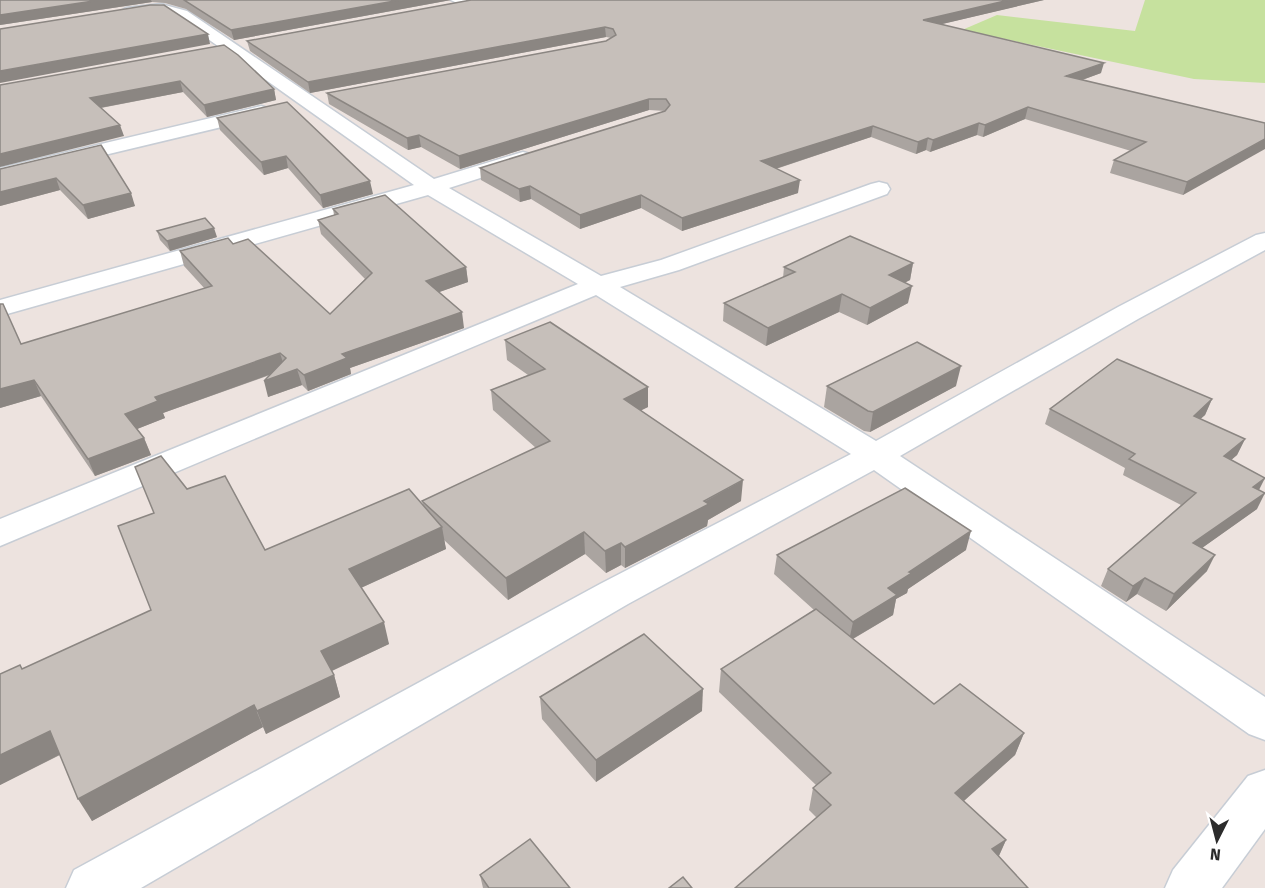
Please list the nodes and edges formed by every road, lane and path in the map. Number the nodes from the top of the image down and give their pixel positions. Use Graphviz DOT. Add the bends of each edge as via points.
graph roads {
  1 [pos="487,0"];
  2 [pos="463,2"];
  3 [pos="444,8"];
  4 [pos="107,15"];
  5 [pos="317,99"];
  6 [pos="544,152"];
  7 [pos="0,174"];
  8 [pos="431,187"];
  9 [pos="879,189"];
  10 [pos="1265,240"];
  11 [pos="598,285"];
  12 [pos="0,308"];
  13 [pos="876,455"];
  14 [pos="0,533"];
  15 [pos="1265,722"];
  16 [pos="1265,791"];
  17 [pos="92,888"];
  18 [pos="1191,888"];
  1 -- 2 [label="street"];
  2 -- 3 [label="street"];
  4 -- 5 [label="street" via="169,8"];
  5 -- 7 [label="street"];
  5 -- 8 [label="street"];
  6 -- 8 [label="street"];
  8 -- 11 [label="street"];
  8 -- 12 [label="street"];
  9 -- 11 [label="street" via="670,265"];
  10 -- 13 [label="street"];
  11 -- 13 [label="street"];
  11 -- 14 [label="street"];
  13 -- 15 [label="street"];
  13 -- 17 [label="street" via="614,594"];
  16 -- 18 [label="street"];
}
